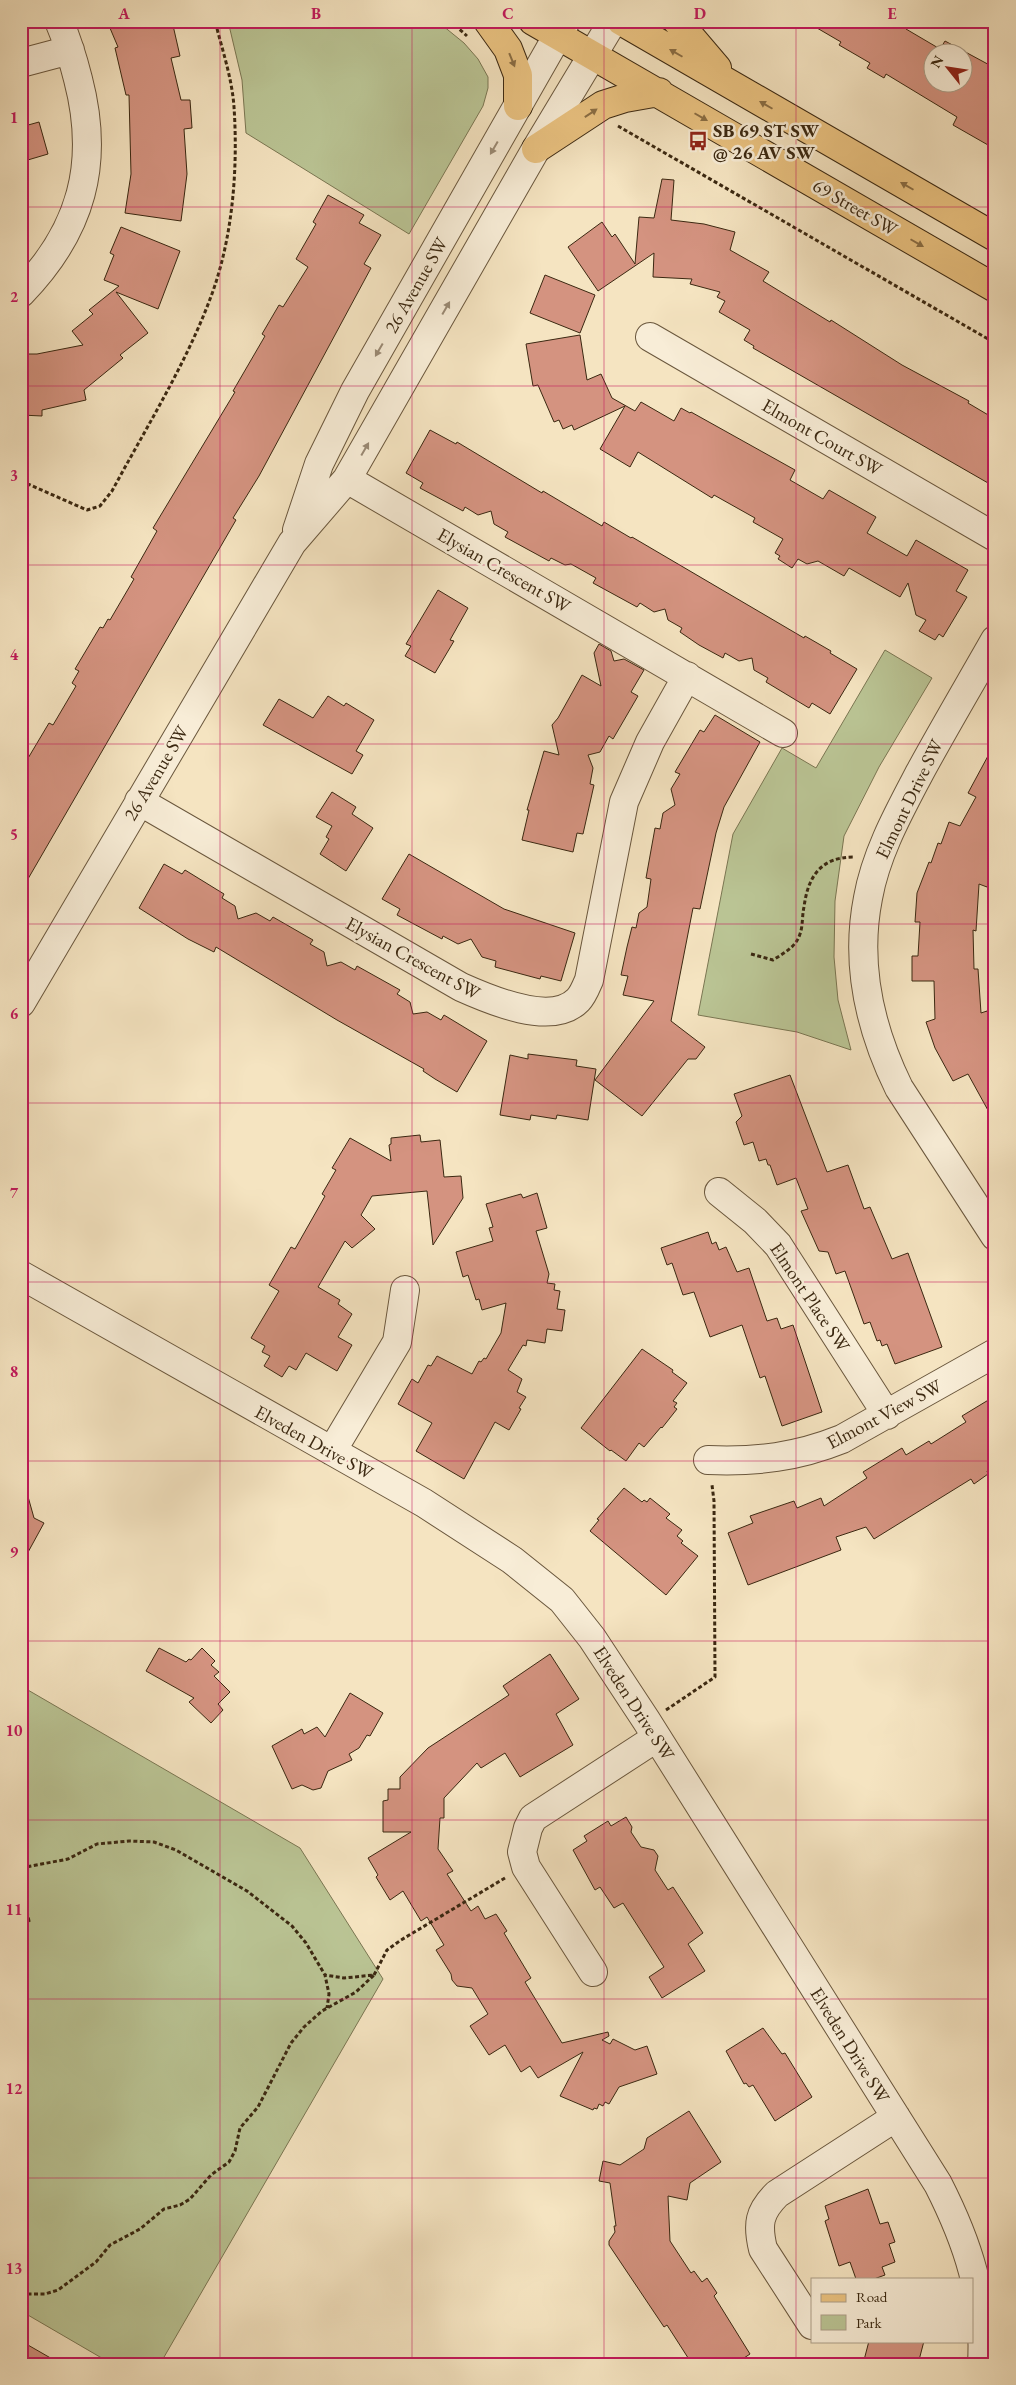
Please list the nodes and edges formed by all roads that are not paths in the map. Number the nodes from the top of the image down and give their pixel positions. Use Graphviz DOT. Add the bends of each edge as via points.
graph roads {
  1 [pos="59,21"];
  2 [pos="488,21"];
  3 [pos="534,21"];
  4 [pos="613,21"];
  5 [pos="621,21"];
  6 [pos="677,21"];
  7 [pos="562,28"];
  8 [pos="70,50"];
  9 [pos="592,55"];
  10 [pos="21,63"];
  11 [pos="733,86"];
  12 [pos="659,92"];
  13 [pos="518,106"];
  14 [pos="536,149"];
  15 [pos="995,237"];
  16 [pos="953,263"];
  17 [pos="995,288"];
  18 [pos="21,293"];
  19 [pos="995,296"];
  20 [pos="650,337"];
  21 [pos="347,479"];
  22 [pos="995,537"];
  23 [pos="292,543"];
  24 [pos="995,640"];
  25 [pos="687,676"];
  26 [pos="783,732"];
  27 [pos="139,801"];
  28 [pos="21,1003"];
  29 [pos="719,1192"];
  30 [pos="995,1236"];
  31 [pos="21,1275"];
  32 [pos="406,1290"];
  33 [pos="995,1353"];
  34 [pos="887,1414"];
  35 [pos="332,1451"];
  36 [pos="708,1460"];
  37 [pos="656,1738"];
  38 [pos="593,1972"];
  39 [pos="896,2117"];
  40 [pos="811,2323"];
  41 [pos="989,2337"];
  42 [pos="982,2364"];
  1 -- 8 [label="street"];
  2 -- 13 [label="main road, one-way" via="508,50 518,74"];
  3 -- 7 [label="main road, 69 Street SW"];
  4 -- 9 [label="street, 26 Avenue SW"];
  11 -- 5 [label="main road, one-way"];
  6 -- 11 [label="main road"];
  7 -- 9 [label="main road, 69 Street SW"];
  7 -- 13 [label="street, 26 Avenue SW"];
  8 -- 10 [label="street"];
  8 -- 18 [label="street" via="87,124 88,159 84,184 71,222 58,246 40,274"];
  9 -- 12 [label="main road, 69 Street SW"];
  9 -- 14 [label="street, 26 Avenue SW"];
  15 -- 11 [label="main road, one-way"];
  14 -- 12 [label="main road, one-way" via="603,105"];
  12 -- 16 [label="main road, 69 Street SW, one-way"];
  13 -- 23 [label="street, 26 Avenue SW, one-way" via="355,391 319,464"];
  21 -- 14 [label="street, 26 Avenue SW, one-way"];
  16 -- 17 [label="main road, 69 Street SW"];
  16 -- 19 [label="main road"];
  20 -- 22 [label="street, Elmont Court SW"];
  21 -- 23 [label="street, 26 Avenue SW"];
  21 -- 25 [label="street, Elysian Crescent SW"];
  23 -- 27 [label="street, 26 Avenue SW"];
  24 -- 30 [label="street, Elmont Drive SW" via="900,808 880,856 867,899 863,967 869,1011 899,1088"];
  25 -- 26 [label="street, Elysian Crescent SW"];
  25 -- 27 [label="street, Elysian Crescent SW" via="650,742 624,802 586,985 578,1000 553,1013 518,1007 461,988"];
  27 -- 28 [label="street, 26 Avenue SW"];
  29 -- 34 [label="street, Elmont Place SW" via="778,1245"];
  31 -- 35 [label="street, Elveden Drive SW"];
  32 -- 35 [label="street" via="397,1342"];
  33 -- 34 [label="street, Elmont View SW"];
  34 -- 36 [label="street, Elmont View SW" via="842,1439 795,1454 747,1461"];
  35 -- 37 [label="street, Elveden Drive SW" via="464,1528 555,1594 592,1638"];
  37 -- 38 [label="street" via="533,1818 528,1828 522,1852 526,1867"];
  37 -- 39 [label="street, Elveden Drive SW"];
  39 -- 40 [label="street" via="777,2194 766,2205 760,2234 763,2249"];
  39 -- 41 [label="street, Elveden Drive SW" via="938,2184 963,2239 977,2281"];
  41 -- 42 [label="street, Elveden Drive SW"];
}
